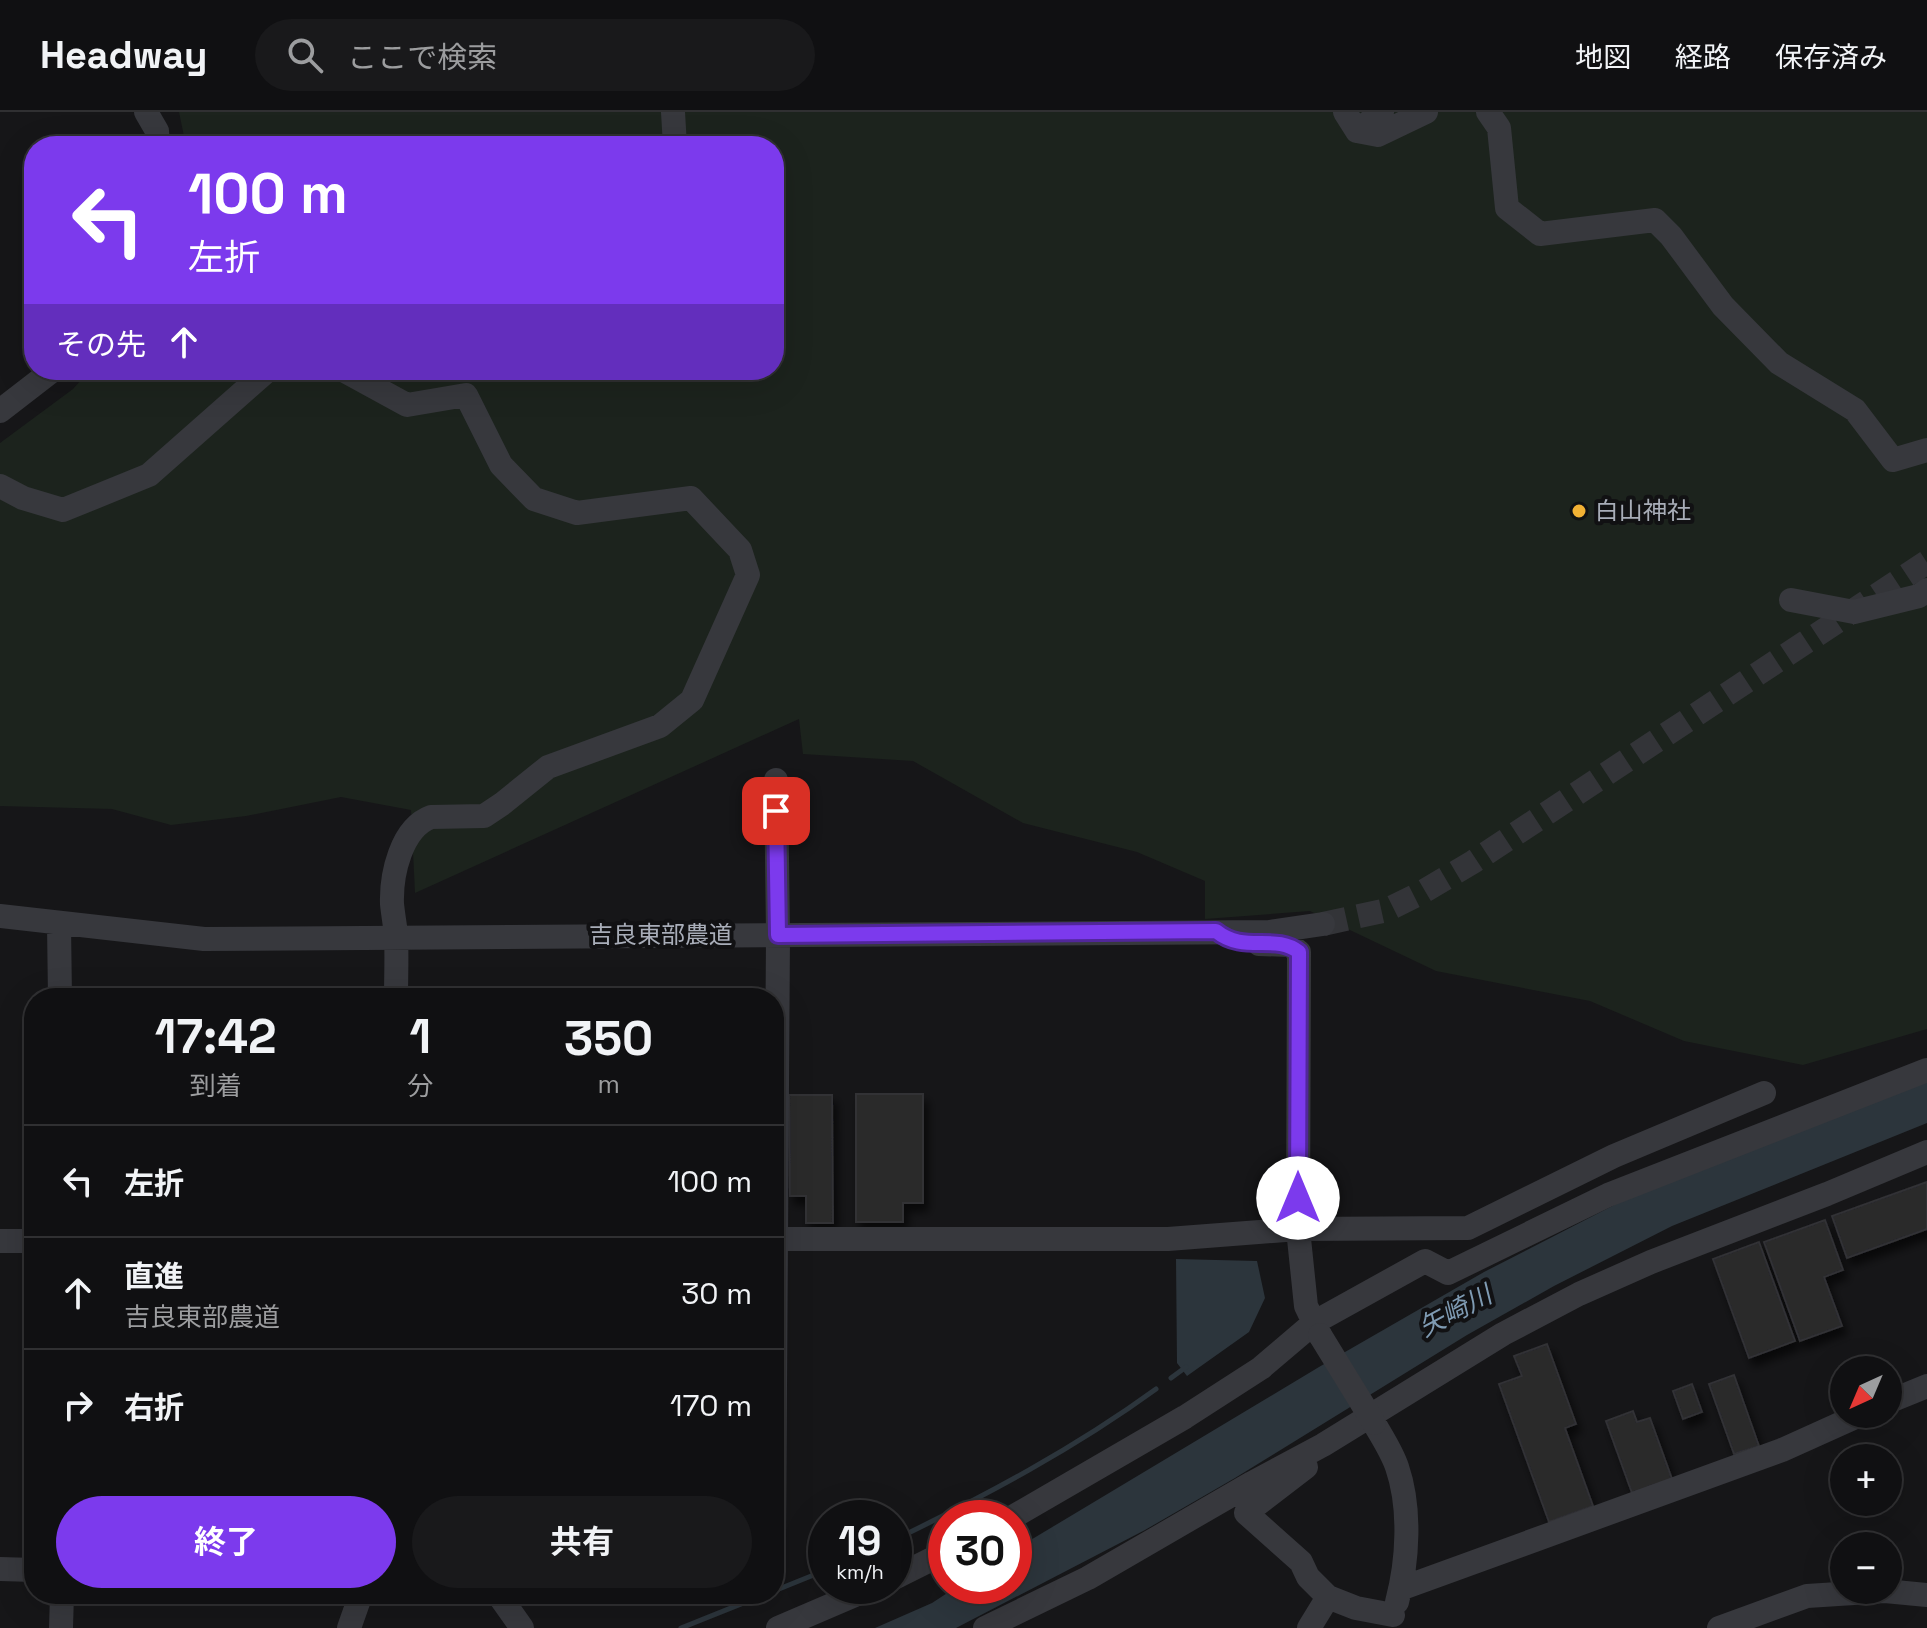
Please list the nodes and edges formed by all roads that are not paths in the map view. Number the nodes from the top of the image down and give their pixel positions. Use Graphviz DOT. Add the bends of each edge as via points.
graph roads {
  1 [pos="146,112"];
  2 [pos="673,112"];
  3 [pos="1382,112"];
  4 [pos="1426,112"];
  5 [pos="1488,112"];
  6 [pos="1351,121"];
  7 [pos="157,136"];
  8 [pos="674,136"];
  9 [pos="40,380"];
  10 [pos="257,380"];
  11 [pos="361,380"];
  12 [pos="0,411"];
  13 [pos="1927,450"];
  14 [pos="0,486"];
  15 [pos="1927,590"];
  16 [pos="1791,600"];
  17 [pos="776,780"];
  18 [pos="0,916"];
  19 [pos="1323,924"];
  20 [pos="59,925"];
  21 [pos="1216,931"];
  22 [pos="778,935"];
  23 [pos="396,936"];
  24 [pos="60,988"];
  25 [pos="396,988"];
  26 [pos="777,988"];
  27 [pos="1927,1070"];
  28 [pos="1764,1093"];
  29 [pos="1927,1152"];
  30 [pos="1298,1229"];
  31 [pos="784,1239"];
  32 [pos="0,1241"];
  33 [pos="24,1241"];
  34 [pos="1317,1328"];
  35 [pos="1927,1386"];
  36 [pos="1902,1396"];
  37 [pos="1831,1428"];
  38 [pos="1323,1445"];
  39 [pos="1032,1506"];
  40 [pos="0,1569"];
  41 [pos="24,1570"];
  42 [pos="1400,1589"];
  43 [pos="1927,1595"];
  44 [pos="1328,1597"];
  45 [pos="62,1604"];
  46 [pos="357,1604"];
  47 [pos="505,1604"];
  48 [pos="834,1604"];
  49 [pos="1393,1622"];
  50 [pos="61,1628"];
  51 [pos="349,1628"];
  52 [pos="522,1628"];
  53 [pos="778,1628"];
  54 [pos="985,1628"];
  55 [pos="1309,1628"];
  56 [pos="1719,1628"];
  1 -- 7 [label="street"];
  2 -- 8 [label="street"];
  3 -- 6 [label="street"];
  4 -- 6 [label="street" via="1378,135"];
  5 -- 13 [label="street" via="1499,128 1507,208 1540,234 1655,220 1723,306 1779,363 1855,410 1893,460"];
  9 -- 12 [label="street"];
  10 -- 14 [label="street" via="149,475 63,510"];
  11 -- 23 [label="street" via="407,405 466,395 501,465 534,499 577,513 691,498 740,550 748,575 692,700 660,726 548,767 484,816 431,817 411,833 400,851 394,883"];
  15 -- 16 [label="street" via="1854,612"];
  17 -- 22 [label="street"];
  18 -- 20 [label="street, 吉良東部農道"];
  19 -- 21 [label="street, 吉良東部農道" via="1269,932"];
  20 -- 23 [label="street, 吉良東部農道" via="204,939"];
  20 -- 24 [label="street"];
  21 -- 22 [label="street, 吉良東部農道"];
  21 -- 30 [label="street" via="1229,942 1290,945 1299,952"];
  22 -- 23 [label="street, 吉良東部農道"];
  22 -- 26 [label="street"];
  23 -- 25 [label="street"];
  27 -- 34 [label="street" via="1608,1195 1448,1273 1425,1261"];
  28 -- 30 [label="street" via="1614,1156 1468,1228"];
  29 -- 38 [label="street" via="1579,1294 1503,1334"];
  30 -- 31 [label="street" via="1168,1239"];
  30 -- 34 [label="street" via="1306,1306"];
  32 -- 33 [label="street"];
  34 -- 39 [label="street" via="1185,1417"];
  34 -- 42 [label="street, bridge" via="1397,1466 1405,1535"];
  35 -- 36 [label="street"];
  37 -- 42 [label="street"];
  38 -- 44 [label="street" via="1319,1457 1246,1513 1301,1562"];
  38 -- 54 [label="street" via="1088,1578"];
  40 -- 41 [label="street"];
  42 -- 49 [label="street"];
  43 -- 56 [label="street" via="1885,1591 1807,1596"];
  44 -- 49 [label="street"];
  44 -- 55 [label="street"];
  45 -- 50 [label="street"];
  46 -- 51 [label="street"];
  47 -- 52 [label="street"];
  48 -- 53 [label="street"];
}
